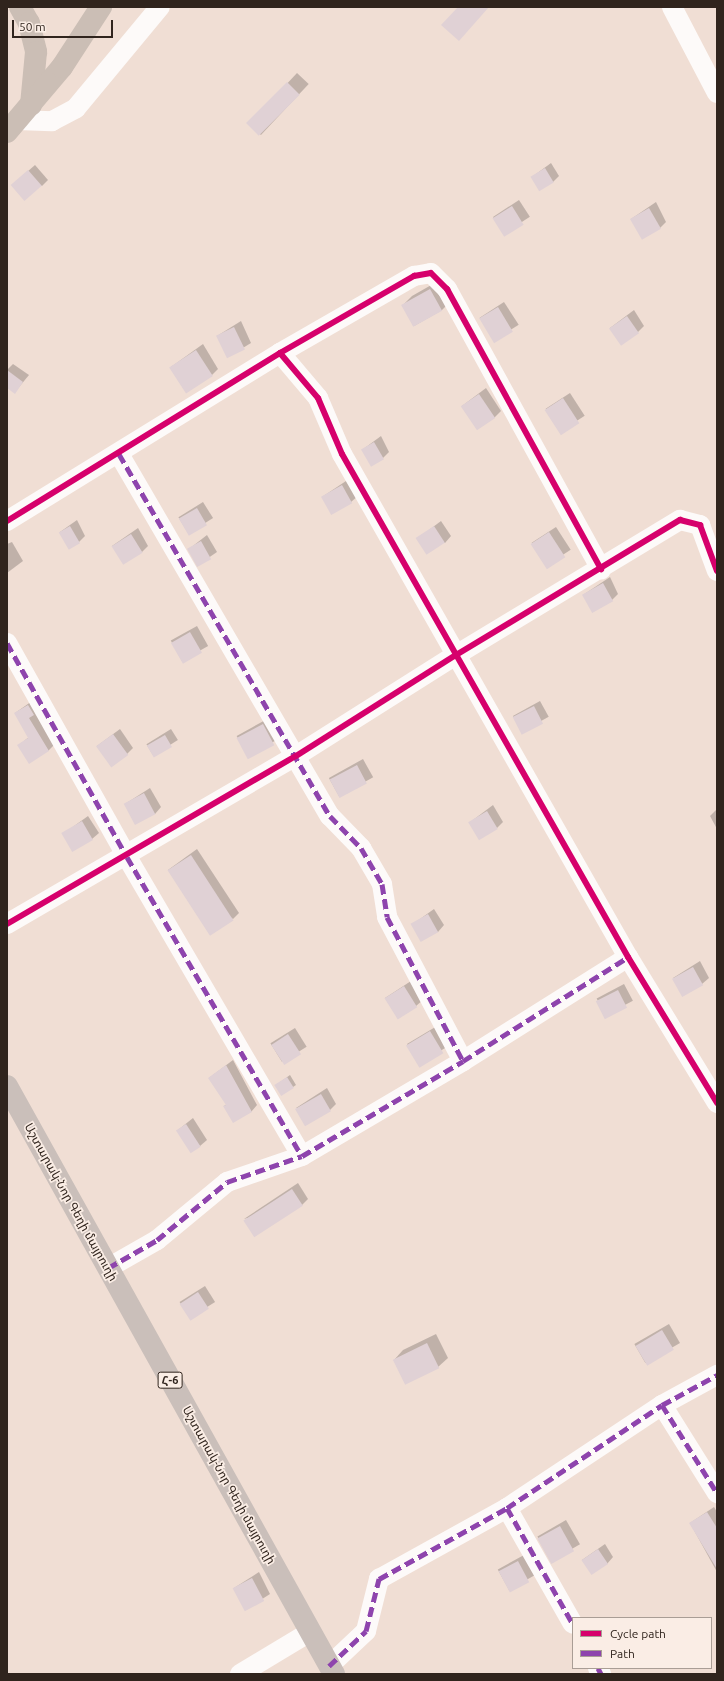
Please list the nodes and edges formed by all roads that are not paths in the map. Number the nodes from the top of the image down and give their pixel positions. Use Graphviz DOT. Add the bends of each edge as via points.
graph roads {
  1 [pos="20,7"];
  2 [pos="101,7"];
  3 [pos="160,7"];
  4 [pos="672,7"];
  5 [pos="717,93"];
  6 [pos="18,119"];
  7 [pos="280,353"];
  8 [pos="119,454"];
  9 [pos="7,521"];
  10 [pos="601,569"];
  11 [pos="717,571"];
  12 [pos="7,643"];
  13 [pos="456,655"];
  14 [pos="296,756"];
  15 [pos="127,856"];
  16 [pos="7,924"];
  17 [pos="628,957"];
  18 [pos="463,1061"];
  19 [pos="7,1086"];
  20 [pos="717,1103"];
  21 [pos="302,1156"];
  22 [pos="108,1268"];
  23 [pos="717,1374"];
  24 [pos="662,1405"];
  25 [pos="717,1493"];
  26 [pos="507,1508"];
  27 [pos="572,1622"];
  28 [pos="310,1632"];
  29 [pos="331,1670"];
  30 [pos="240,1674"];
  1 -- 6 [label="highway" via="29,22 36,52"];
  2 -- 6 [label="highway" via="81,41"];
  3 -- 6 [label="street" via="76,108 52,121"];
  4 -- 5 [label="street"];
  7 -- 8 [label="street"];
  7 -- 10 [label="street" via="414,276 431,273 447,289"];
  7 -- 13 [label="street" via="318,398 342,454"];
  8 -- 9 [label="street"];
  8 -- 14 [label="street"];
  10 -- 11 [label="street" via="680,520 700,525"];
  10 -- 13 [label="street"];
  12 -- 15 [label="street"];
  13 -- 14 [label="street"];
  13 -- 17 [label="street"];
  14 -- 15 [label="street"];
  14 -- 18 [label="street" via="330,816 361,848 382,884 387,917"];
  15 -- 16 [label="street"];
  15 -- 21 [label="street"];
  17 -- 18 [label="street"];
  17 -- 20 [label="street"];
  18 -- 21 [label="street"];
  19 -- 22 [label="main road, Աշտարակ-Նոր Գեղի մայրուղի / Հ-6"];
  21 -- 22 [label="street" via="227,1182 157,1240"];
  22 -- 28 [label="main road, Աշտարակ-Նոր Գեղի մայրուղի / Հ-6"];
  23 -- 24 [label="street"];
  24 -- 25 [label="street"];
  24 -- 26 [label="street"];
  26 -- 27 [label="street"];
  26 -- 29 [label="street" via="379,1579 366,1631"];
  28 -- 29 [label="main road, Աշտարակ-Նոր Գեղի մայրուղի / Հ-6"];
  28 -- 30 [label="street"];
}
